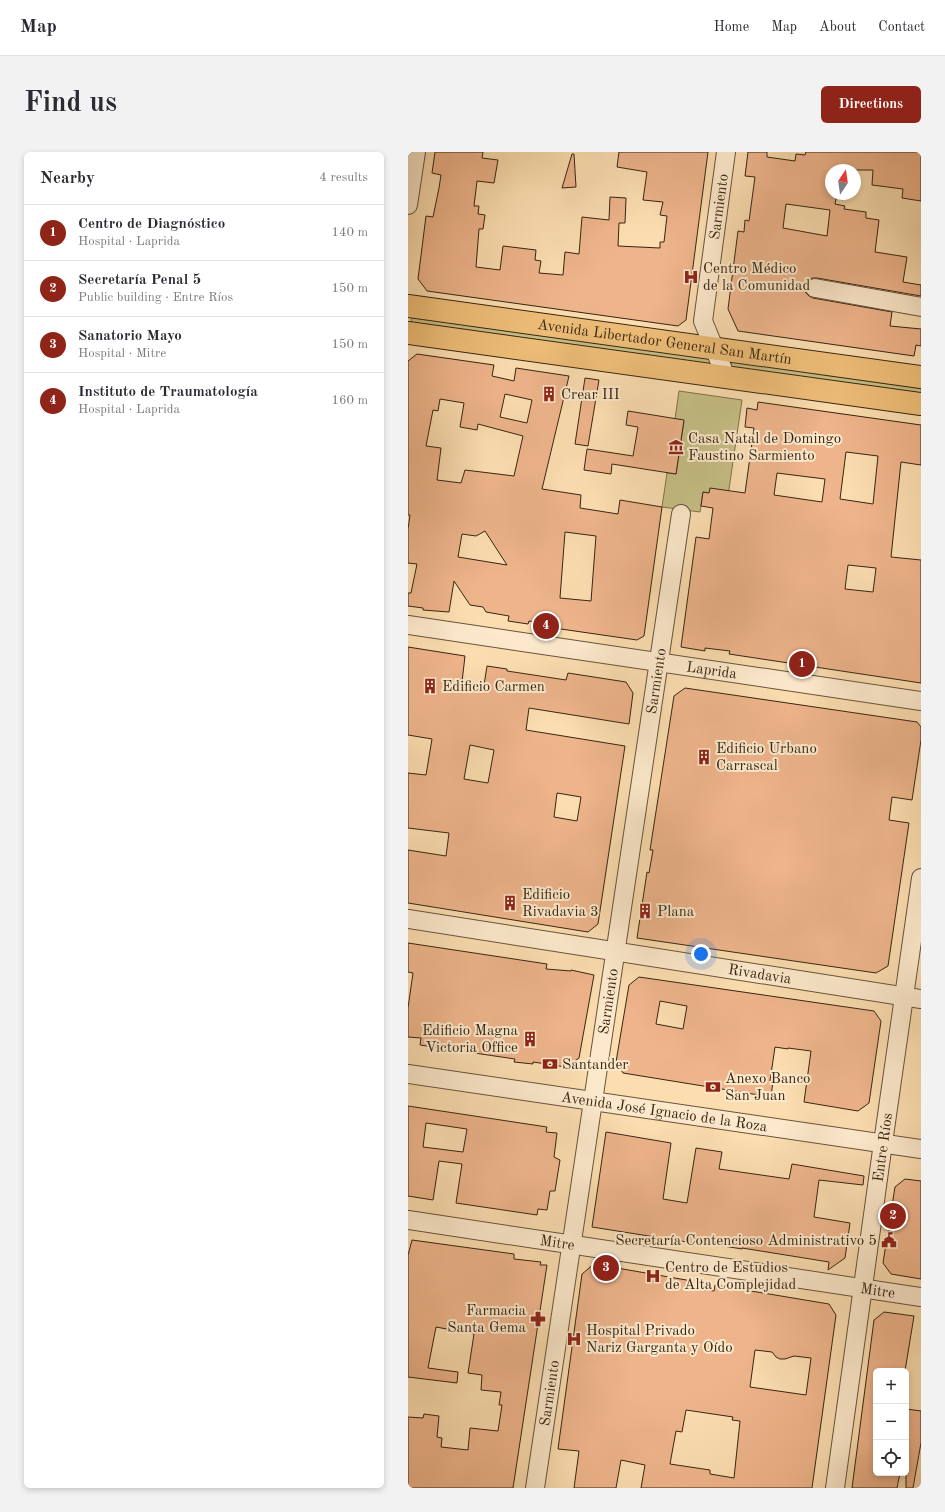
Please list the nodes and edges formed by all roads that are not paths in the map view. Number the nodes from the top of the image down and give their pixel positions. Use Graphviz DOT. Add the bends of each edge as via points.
graph roads {
  1 [pos="416,152"];
  2 [pos="726,152"];
  3 [pos="408,205"];
  4 [pos="815,288"];
  5 [pos="408,306"];
  6 [pos="921,307"];
  7 [pos="408,333"];
  8 [pos="714,348"];
  9 [pos="726,377"];
  10 [pos="921,377"];
  11 [pos="921,404"];
  12 [pos="681,514"];
  13 [pos="408,625"];
  14 [pos="659,662"];
  15 [pos="921,701"];
  16 [pos="921,878"];
  17 [pos="408,919"];
  18 [pos="615,952"];
  19 [pos="912,998"];
  20 [pos="408,1074"];
  21 [pos="593,1101"];
  22 [pos="883,1143"];
  23 [pos="921,1149"];
  24 [pos="408,1220"];
  25 [pos="571,1245"];
  26 [pos="863,1288"];
  27 [pos="921,1297"];
  28 [pos="535,1488"];
  29 [pos="835,1488"];
  1 -- 3 [label="street"];
  2 -- 8 [label="street, Sarmiento" via="703,321"];
  4 -- 6 [label="street"];
  5 -- 8 [label="main road, Avenida Libertador General San Martín"];
  7 -- 9 [label="main road, Avenida Libertador General San Martín"];
  8 -- 9 [label="street, Sarmiento"];
  8 -- 10 [label="main road, Avenida Libertador General San Martín"];
  9 -- 11 [label="main road, Avenida Libertador General San Martín"];
  12 -- 14 [label="street, Sarmiento"];
  13 -- 14 [label="street, Laprida"];
  14 -- 15 [label="street, Laprida"];
  14 -- 18 [label="street, Sarmiento"];
  16 -- 19 [label="street, Entre Ríos"];
  17 -- 18 [label="street, Rivadavia"];
  18 -- 19 [label="street, Rivadavia"];
  18 -- 21 [label="street, Sarmiento"];
  19 -- 22 [label="street, Entre Ríos"];
  20 -- 21 [label="street, Avenida José Ignacio de la Roza"];
  21 -- 22 [label="street, Avenida José Ignacio de la Roza"];
  21 -- 25 [label="street, Sarmiento"];
  22 -- 23 [label="street, Avenida José Ignacio de la Roza"];
  22 -- 26 [label="street, Entre Ríos"];
  24 -- 25 [label="street, Mitre"];
  25 -- 26 [label="street, Mitre"];
  25 -- 28 [label="street, Sarmiento"];
  26 -- 27 [label="street, Mitre"];
  26 -- 29 [label="street, Entre Ríos"];
}
